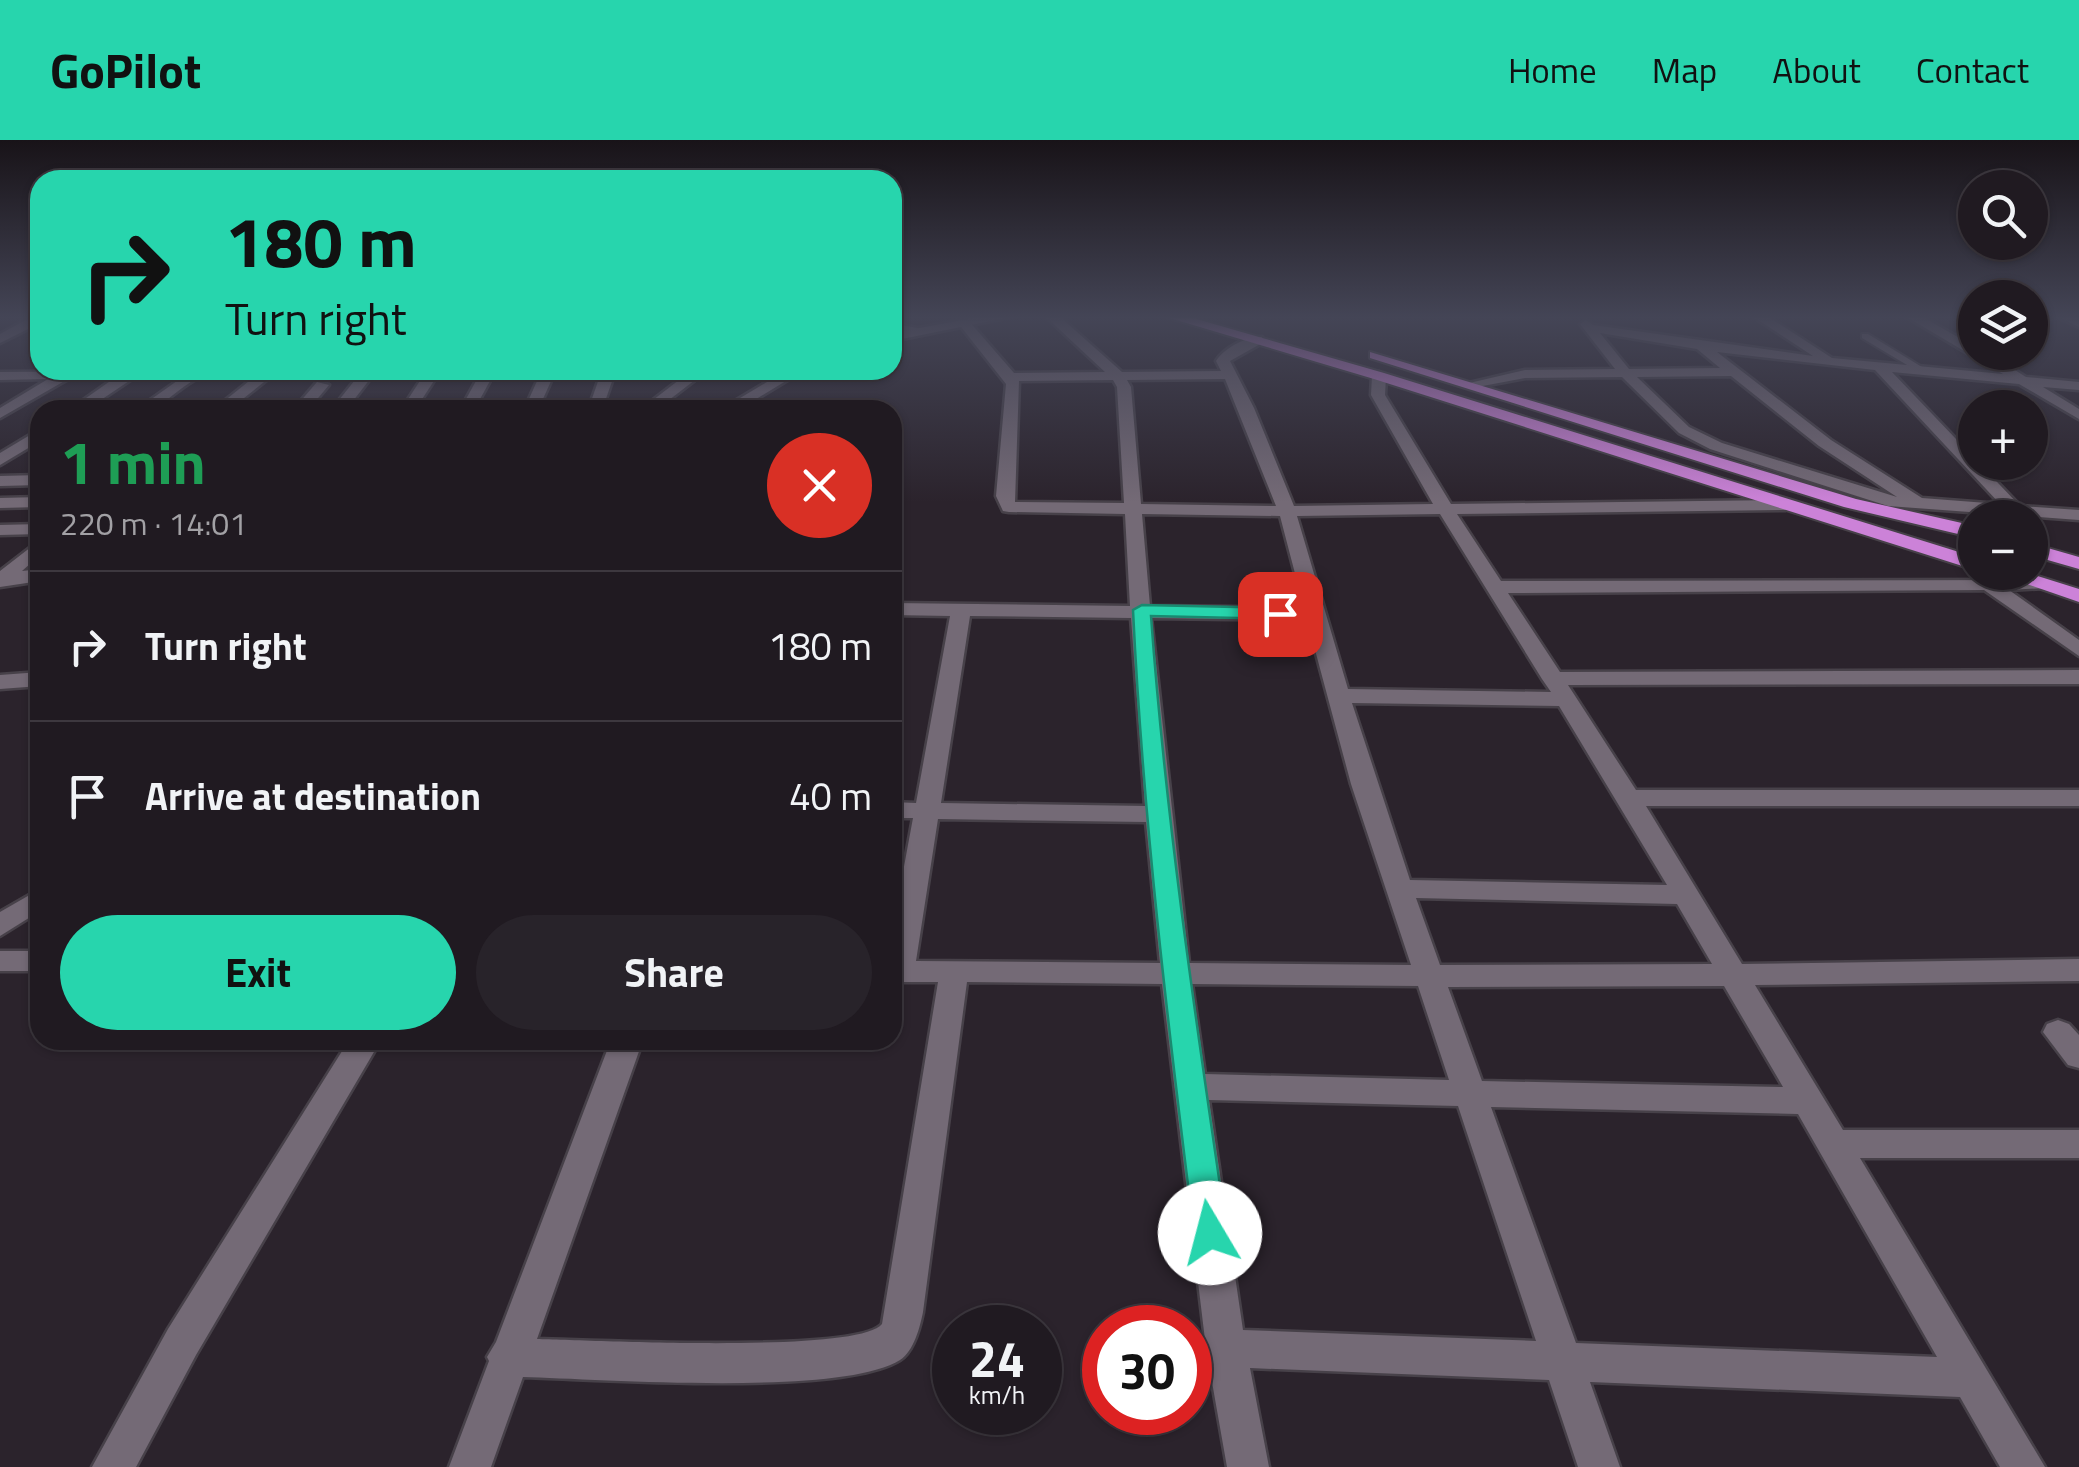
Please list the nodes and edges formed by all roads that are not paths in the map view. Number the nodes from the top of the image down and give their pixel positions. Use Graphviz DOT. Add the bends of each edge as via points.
graph roads {
  1 [pos="1011,377"];
  2 [pos="1119,378"];
  3 [pos="1232,378"];
  4 [pos="1379,378"];
  5 [pos="1385,378"];
  6 [pos="1452,378"];
  7 [pos="1504,378"];
  8 [pos="1630,378"];
  9 [pos="1742,378"];
  10 [pos="1889,378"];
  11 [pos="1992,378"];
  12 [pos="2021,378"];
  13 [pos="56,380"];
  14 [pos="121,380"];
  15 [pos="187,380"];
  16 [pos="259,380"];
  17 [pos="362,380"];
  18 [pos="688,380"];
  19 [pos="779,380"];
  20 [pos="2027,381"];
  21 [pos="1472,384"];
  22 [pos="322,385"];
  23 [pos="2079,386"];
  24 [pos="91,400"];
  25 [pos="158,400"];
  26 [pos="233,400"];
  27 [pos="309,400"];
  28 [pos="346,400"];
  29 [pos="661,400"];
  30 [pos="744,400"];
  31 [pos="0,414"];
  32 [pos="2079,416"];
  33 [pos="30,440"];
  34 [pos="0,460"];
  35 [pos="30,480"];
  36 [pos="0,481"];
  37 [pos="2005,500"];
  38 [pos="30,502"];
  39 [pos="1894,502"];
  40 [pos="1916,502"];
  41 [pos="0,503"];
  42 [pos="1851,503"];
  43 [pos="1785,505"];
  44 [pos="1958,505"];
  45 [pos="1444,509"];
  46 [pos="1135,511"];
  47 [pos="1287,511"];
  48 [pos="2048,512"];
  49 [pos="2079,515"];
  50 [pos="1958,528"];
  51 [pos="30,529"];
  52 [pos="0,530"];
  53 [pos="1958,545"];
  54 [pos="30,554"];
  55 [pos="2048,554"];
  56 [pos="1958,559"];
  57 [pos="2079,563"];
  58 [pos="30,576"];
  59 [pos="2048,577"];
  60 [pos="2,579"];
  61 [pos="1958,579"];
  62 [pos="2079,581"];
  63 [pos="2048,582"];
  64 [pos="1496,588"];
  65 [pos="2009,590"];
  66 [pos="2079,596"];
  67 [pos="902,609"];
  68 [pos="961,609"];
  69 [pos="1142,610"];
  70 [pos="1315,614"];
  71 [pos="2079,650"];
  72 [pos="2079,678"];
  73 [pos="30,680"];
  74 [pos="0,682"];
  75 [pos="1560,689"];
  76 [pos="1336,696"];
  77 [pos="1629,798"];
  78 [pos="2079,798"];
  79 [pos="902,810"];
  80 [pos="930,810"];
  81 [pos="1160,814"];
  82 [pos="1400,889"];
  83 [pos="1684,895"];
  84 [pos="30,905"];
  85 [pos="0,926"];
  86 [pos="902,943"];
  87 [pos="30,961"];
  88 [pos="0,962"];
  89 [pos="2079,970"];
  90 [pos="902,971"];
  91 [pos="954,973"];
  92 [pos="1733,975"];
  93 [pos="1176,976"];
  94 [pos="1431,976"];
  95 [pos="359,1050"];
  96 [pos="623,1050"];
  97 [pos="1192,1087"];
  98 [pos="1469,1094"];
  99 [pos="1808,1100"];
  100 [pos="1830,1144"];
  101 [pos="2079,1144"];
  102 [pos="1226,1348"];
  103 [pos="508,1357"];
  104 [pos="1566,1362"];
  105 [pos="1969,1378"];
  106 [pos="113,1467"];
  107 [pos="470,1467"];
  108 [pos="1248,1467"];
  109 [pos="1600,1467"];
  110 [pos="2024,1467"];
  1 -- 46 [label="street" via="1004,502 1022,510"];
  2 -- 46 [label="street"];
  3 -- 47 [label="street"];
  4 -- 45 [label="street" via="1378,395"];
  5 -- 43 [label="highway"];
  6 -- 21 [label="highway"];
  7 -- 21 [label="street"];
  8 -- 39 [label="street" via="1698,438"];
  9 -- 40 [label="street"];
  10 -- 37 [label="street"];
  11 -- 20 [label="street"];
  12 -- 20 [label="street"];
  13 -- 31 [label="street"];
  14 -- 24 [label="street"];
  15 -- 25 [label="street"];
  16 -- 26 [label="street"];
  17 -- 28 [label="street"];
  18 -- 29 [label="street"];
  19 -- 30 [label="street"];
  20 -- 23 [label="street"];
  20 -- 32 [label="street"];
  21 -- 42 [label="highway"];
  22 -- 27 [label="street"];
  33 -- 34 [label="street"];
  35 -- 36 [label="street"];
  38 -- 41 [label="street"];
  39 -- 40 [label="street"];
  39 -- 42 [label="street"];
  40 -- 44 [label="street"];
  42 -- 50 [label="highway"];
  42 -- 53 [label="highway" via="1894,526"];
  43 -- 45 [label="street"];
  43 -- 56 [label="highway"];
  45 -- 47 [label="street"];
  45 -- 64 [label="street"];
  46 -- 47 [label="street"];
  46 -- 69 [label="street"];
  47 -- 70 [label="street"];
  48 -- 49 [label="street"];
  51 -- 52 [label="street"];
  54 -- 60 [label="street"];
  55 -- 57 [label="highway"];
  58 -- 60 [label="street"];
  59 -- 62 [label="highway"];
  61 -- 64 [label="street"];
  63 -- 66 [label="highway"];
  64 -- 75 [label="street"];
  65 -- 71 [label="street"];
  67 -- 68 [label="street"];
  68 -- 69 [label="street"];
  68 -- 80 [label="street"];
  69 -- 70 [label="street"];
  69 -- 81 [label="street"];
  70 -- 76 [label="street"];
  72 -- 75 [label="street"];
  73 -- 74 [label="street"];
  75 -- 76 [label="street"];
  75 -- 77 [label="street"];
  76 -- 82 [label="street"];
  77 -- 78 [label="street"];
  77 -- 83 [label="street"];
  79 -- 80 [label="street"];
  80 -- 81 [label="street"];
  80 -- 86 [label="street"];
  81 -- 93 [label="street"];
  82 -- 83 [label="street"];
  82 -- 94 [label="street"];
  83 -- 92 [label="street"];
  84 -- 85 [label="street"];
  87 -- 88 [label="street"];
  89 -- 92 [label="street"];
  90 -- 91 [label="street"];
  91 -- 93 [label="street"];
  91 -- 103 [label="street" via="900,1330 887,1348 859,1358 799,1361"];
  92 -- 94 [label="street"];
  92 -- 99 [label="street"];
  93 -- 94 [label="street"];
  93 -- 97 [label="street"];
  94 -- 98 [label="street"];
  95 -- 106 [label="street"];
  96 -- 103 [label="street"];
  97 -- 98 [label="street"];
  97 -- 102 [label="street"];
  98 -- 99 [label="street"];
  98 -- 104 [label="street"];
  99 -- 100 [label="street"];
  100 -- 101 [label="street"];
  100 -- 105 [label="street"];
  102 -- 104 [label="street"];
  102 -- 108 [label="street"];
  103 -- 107 [label="street"];
  104 -- 105 [label="street"];
  104 -- 109 [label="street"];
  105 -- 110 [label="street"];
}
